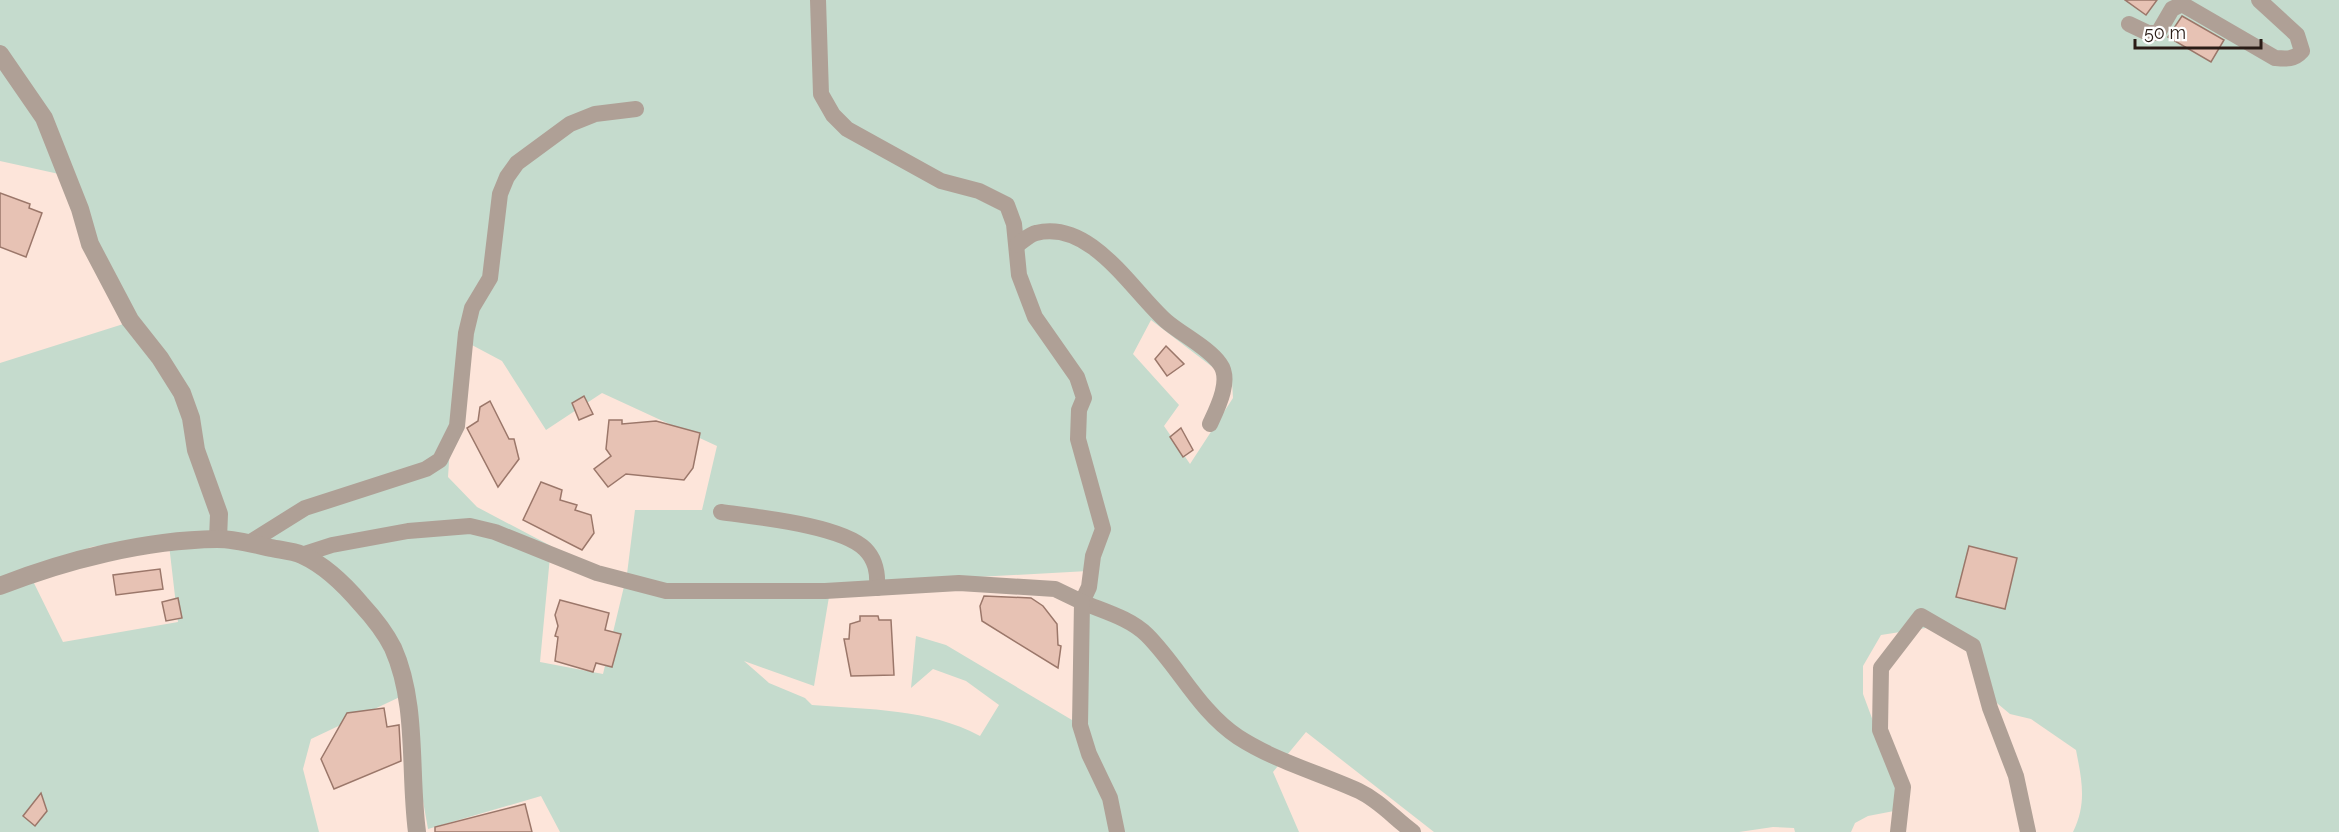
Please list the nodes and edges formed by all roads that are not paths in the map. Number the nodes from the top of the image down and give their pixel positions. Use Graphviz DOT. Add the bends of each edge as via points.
graph roads {
  1 [pos="818,0"];
  2 [pos="2259,0"];
  3 [pos="2129,24"];
  4 [pos="0,54"];
  5 [pos="636,109"];
  6 [pos="1017,245"];
  7 [pos="1210,424"];
  8 [pos="721,512"];
  9 [pos="218,539"];
  10 [pos="249,543"];
  11 [pos="301,555"];
  12 [pos="0,586"];
  13 [pos="877,588"];
  14 [pos="1082,602"];
  15 [pos="417,832"];
  16 [pos="1117,832"];
  17 [pos="1413,832"];
  18 [pos="1898,832"];
  19 [pos="2028,832"];
  1 -- 6 [label="street" via="821,88 833,115 847,129 940,182 979,191 1007,205"];
  2 -- 3 [label="street" via="2297,35 2302,51 2297,57 2275,58 2182,4 2172,9 2158,33"];
  4 -- 9 [label="street" via="44,118 90,244 130,320 182,393 196,450 219,514"];
  5 -- 10 [label="street" via="595,114 570,124 518,163 507,177 500,194 490,278 472,308 466,333 457,426 440,460 426,469 305,508"];
  6 -- 7 [label="street" via="1035,233 1057,231 1080,240 1121,270 1166,320 1221,364 1225,380"];
  6 -- 14 [label="street" via="1019,275 1035,317 1077,377 1084,398 1079,410 1078,439 1103,529"];
  8 -- 13 [label="street" via="815,527 857,542 874,561"];
  9 -- 10 [label="street"];
  9 -- 12 [label="street" via="96,556 50,567"];
  10 -- 11 [label="street"];
  11 -- 13 [label="street" via="408,531 470,526 495,532 597,573 666,591"];
  11 -- 15 [label="street" via="353,594 393,647 408,712"];
  13 -- 14 [label="street" via="959,583 1010,585 1055,589"];
  14 -- 16 [label="street" via="1080,725 1110,798"];
  14 -- 17 [label="street" via="1146,633 1191,693 1237,736 1359,792 1383,806"];
  18 -- 19 [label="street" via="1904,787 1880,730 1881,668 1922,616 1973,646 1990,708 2016,776"];
}
